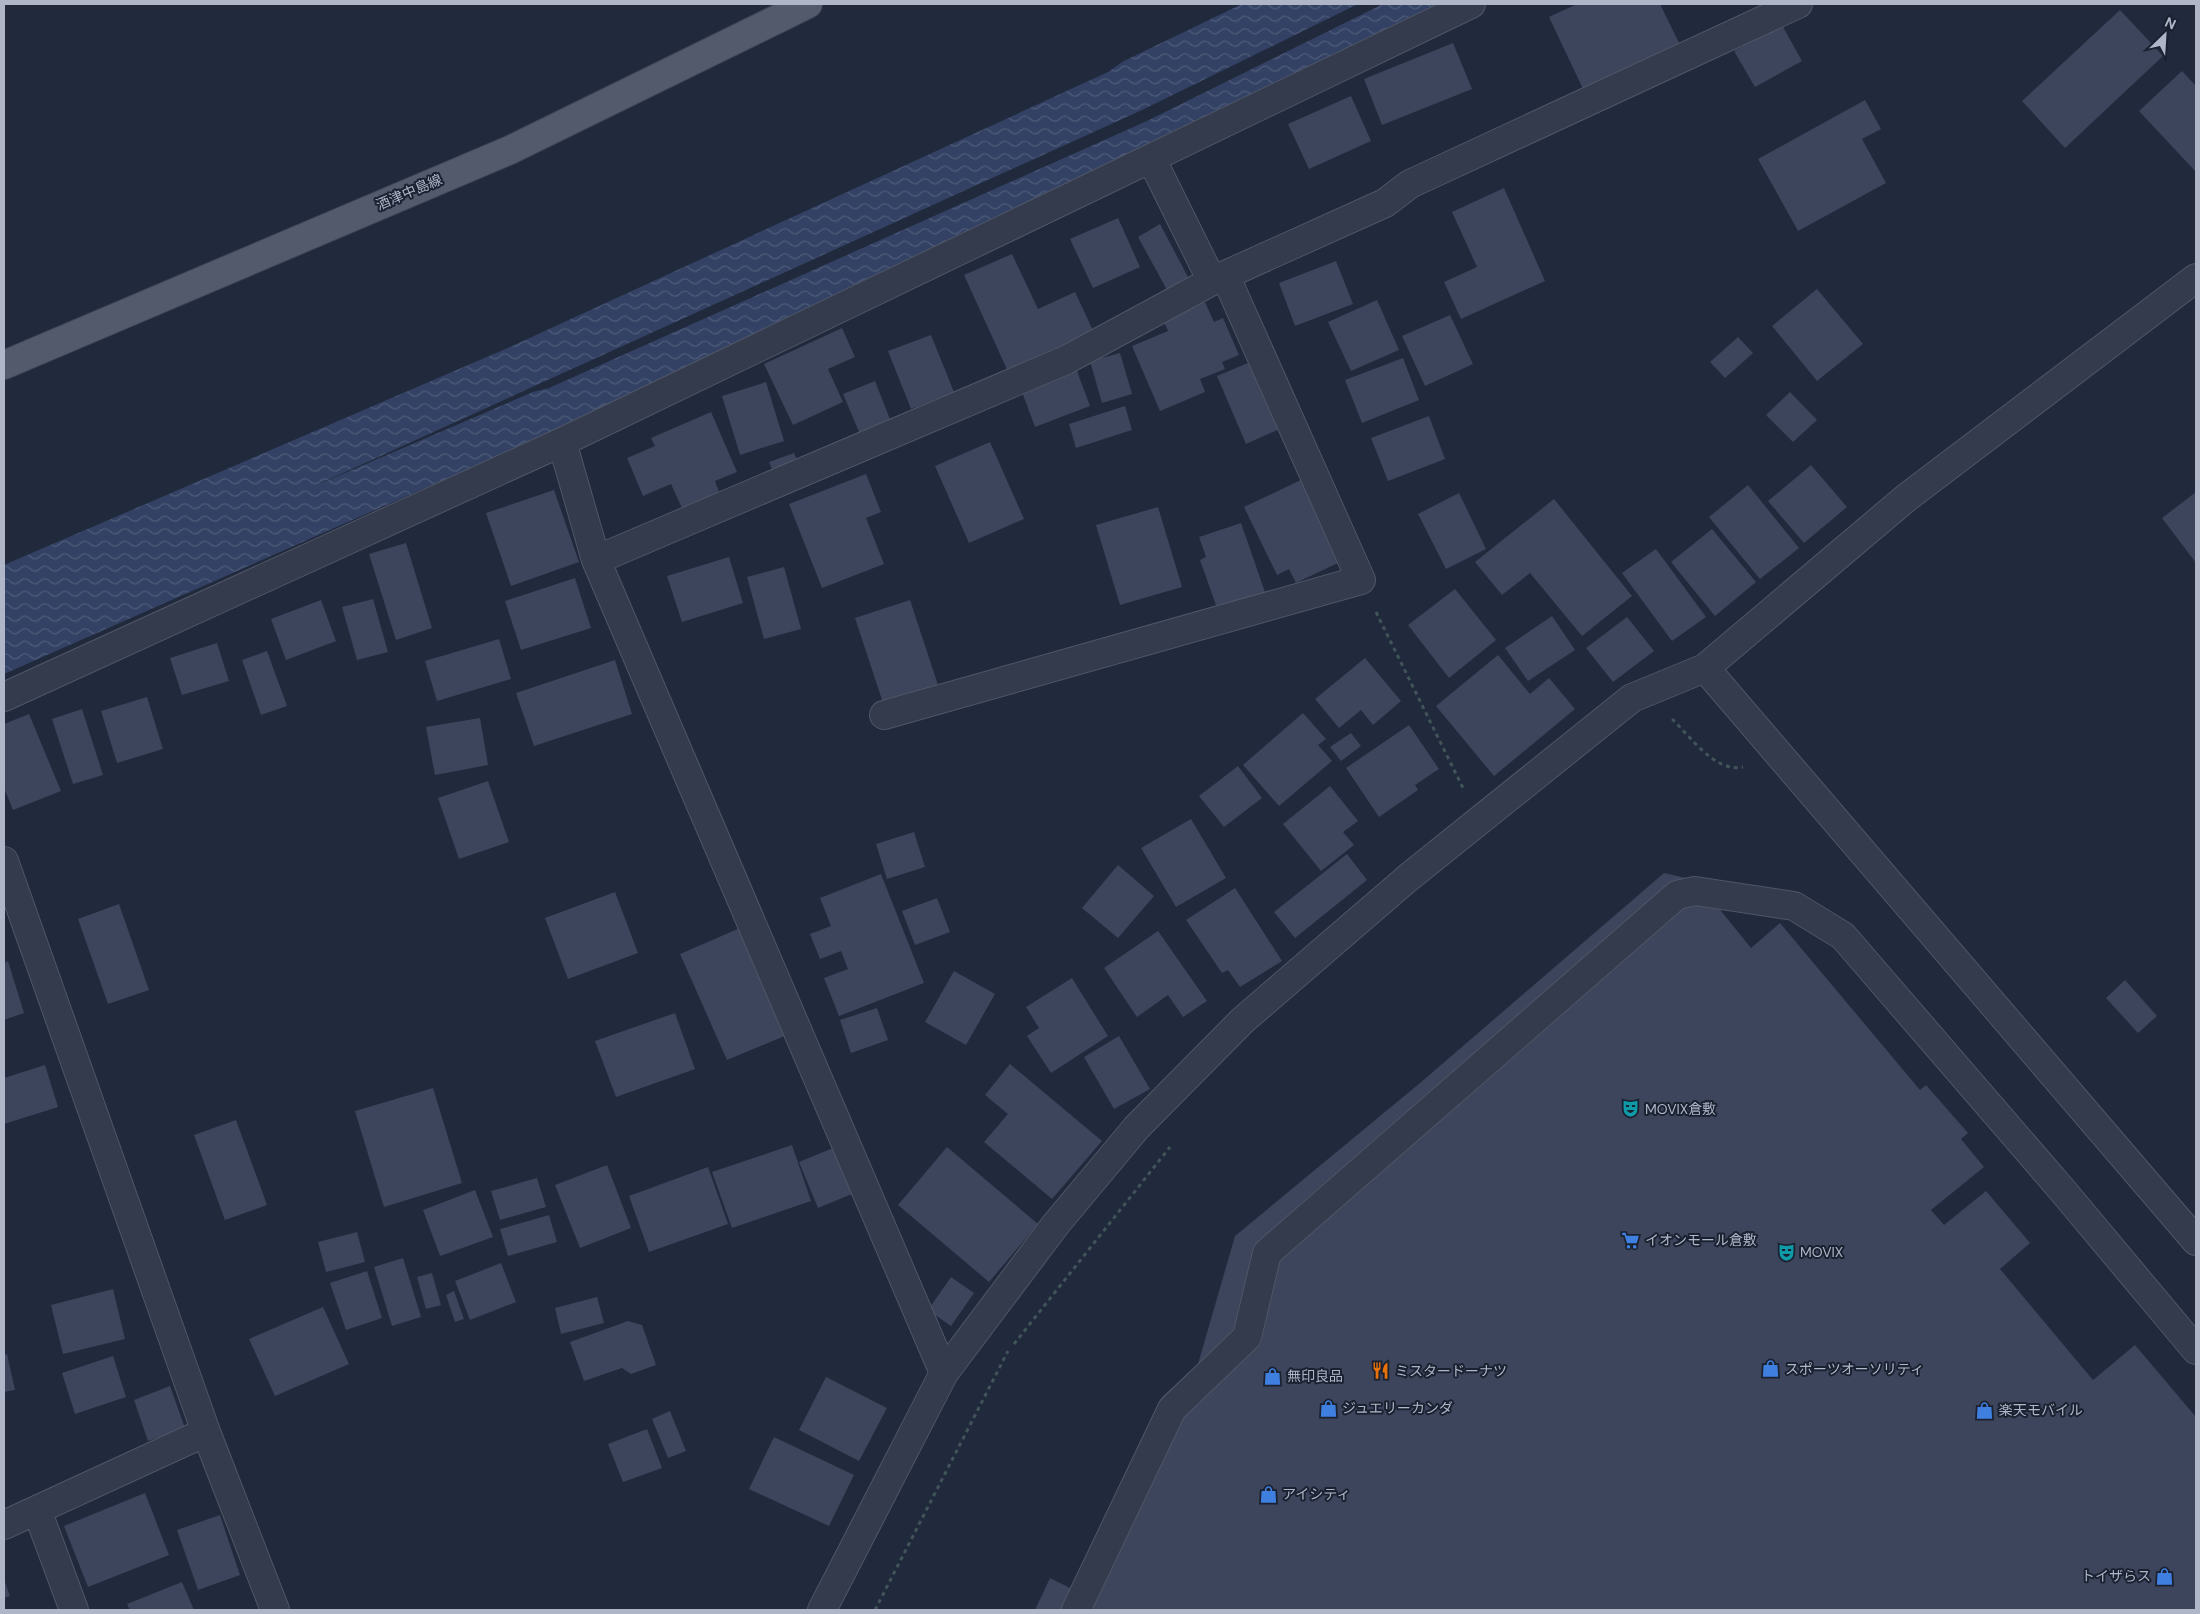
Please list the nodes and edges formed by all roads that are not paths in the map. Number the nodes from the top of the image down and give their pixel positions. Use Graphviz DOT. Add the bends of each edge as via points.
graph roads {
  1 [pos="808,4"];
  2 [pos="1471,4"];
  3 [pos="1798,4"];
  4 [pos="1151,158"];
  5 [pos="1219,278"];
  6 [pos="2196,278"];
  7 [pos="4,365"];
  8 [pos="562,442"];
  9 [pos="596,560"];
  10 [pos="1705,668"];
  11 [pos="4,697"];
  12 [pos="884,715"];
  13 [pos="4,861"];
  14 [pos="2196,1241"];
  15 [pos="2196,1350"];
  16 [pos="944,1373"];
  17 [pos="206,1432"];
  18 [pos="37,1510"];
  19 [pos="4,1526"];
  20 [pos="74,1610"];
  21 [pos="275,1610"];
  22 [pos="822,1610"];
  23 [pos="1076,1610"];
  1 -- 7 [label="main road, 酒津中島線" via="510,150"];
  2 -- 4 [label="street"];
  3 -- 5 [label="street" via="1410,184 1385,203"];
  4 -- 5 [label="street"];
  4 -- 8 [label="street"];
  5 -- 9 [label="street" via="1066,360"];
  5 -- 12 [label="street" via="1360,580"];
  6 -- 10 [label="street" via="1906,498"];
  8 -- 9 [label="street"];
  8 -- 11 [label="street"];
  9 -- 16 [label="street"];
  10 -- 14 [label="street"];
  10 -- 16 [label="street" via="1632,698 1409,877 1243,1020 1136,1127 1056,1224"];
  13 -- 17 [label="street"];
  15 -- 23 [label="street" via="2063,1190 1843,936 1794,906 1695,891 1677,895 1267,1253 1247,1337 1172,1409"];
  16 -- 22 [label="street"];
  17 -- 18 [label="street"];
  17 -- 21 [label="street"];
  18 -- 19 [label="street"];
  18 -- 20 [label="street"];
}
